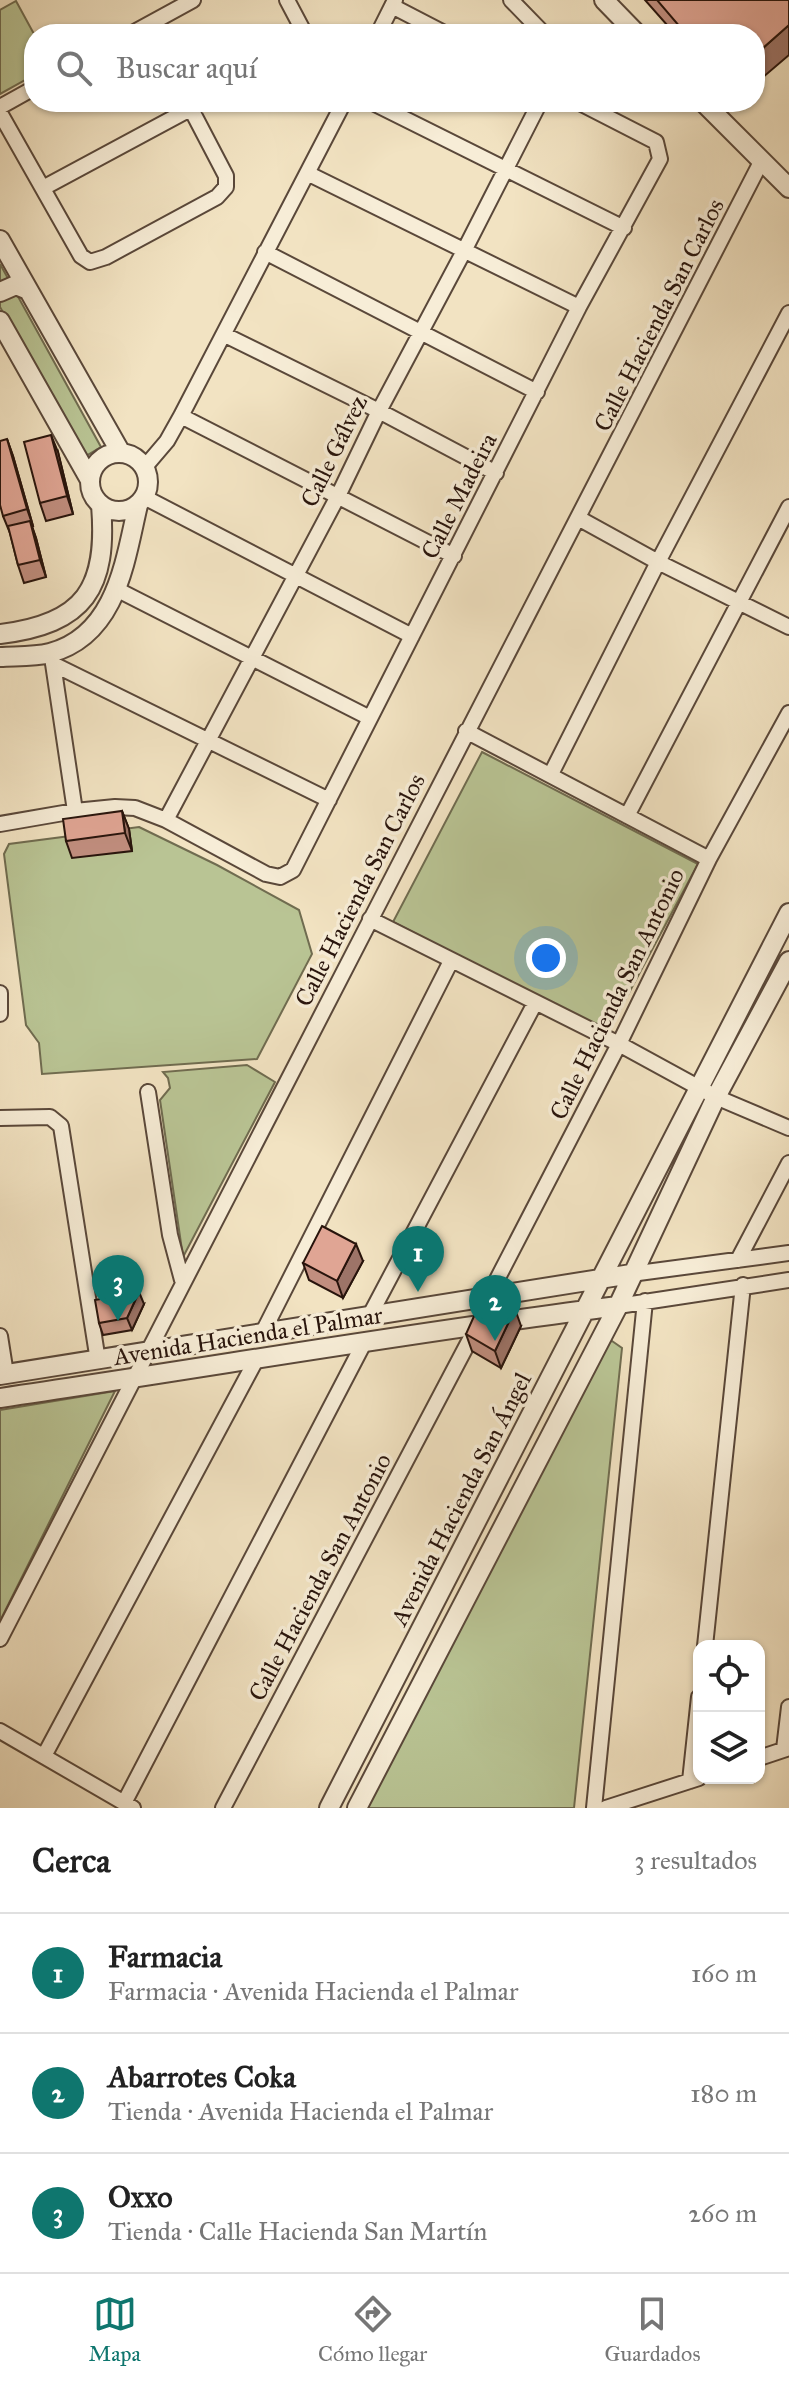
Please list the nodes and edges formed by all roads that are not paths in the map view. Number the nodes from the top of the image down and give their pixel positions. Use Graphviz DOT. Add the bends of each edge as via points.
graph roads {
  1 [pos="193,0"];
  2 [pos="287,0"];
  3 [pos="511,0"];
  4 [pos="604,0"];
  5 [pos="393,3"];
  6 [pos="149,24"];
  7 [pos="300,24"];
  8 [pos="383,24"];
  9 [pos="429,24"];
  10 [pos="534,24"];
  11 [pos="627,24"];
  12 [pos="24,94"];
  13 [pos="0,107"];
  14 [pos="186,112"];
  15 [pos="199,112"];
  16 [pos="339,112"];
  17 [pos="391,112"];
  18 [pos="535,112"];
  19 [pos="598,112"];
  20 [pos="713,112"];
  21 [pos="0,113"];
  22 [pos="761,162"];
  23 [pos="505,170"];
  24 [pos="307,173"];
  25 [pos="43,188"];
  26 [pos="789,188"];
  27 [pos="624,228"];
  28 [pos="0,240"];
  29 [pos="464,251"];
  30 [pos="265,252"];
  31 [pos="28,290"];
  32 [pos="0,292"];
  33 [pos="579,307"];
  34 [pos="789,313"];
  35 [pos="0,321"];
  36 [pos="421,330"];
  37 [pos="225,335"];
  38 [pos="537,392"];
  39 [pos="379,411"];
  40 [pos="181,416"];
  41 [pos="121,453"];
  42 [pos="144,468"];
  43 [pos="496,473"];
  44 [pos="90,480"];
  45 [pos="338,496"];
  46 [pos="141,501"];
  47 [pos="101,505"];
  48 [pos="789,507"];
  49 [pos="580,519"];
  50 [pos="454,556"];
  51 [pos="658,562"];
  52 [pos="294,576"];
  53 [pos="118,590"];
  54 [pos="738,603"];
  55 [pos="789,627"];
  56 [pos="0,634"];
  57 [pos="412,636"];
  58 [pos="0,657"];
  59 [pos="52,658"];
  60 [pos="250,659"];
  61 [pos="789,713"];
  62 [pos="370,718"];
  63 [pos="466,731"];
  64 [pos="208,741"];
  65 [pos="551,774"];
  66 [pos="329,800"];
  67 [pos="75,811"];
  68 [pos="627,816"];
  69 [pos="166,820"];
  70 [pos="0,824"];
  71 [pos="709,859"];
  72 [pos="789,913"];
  73 [pos="370,919"];
  74 [pos="451,961"];
  75 [pos="789,961"];
  76 [pos="0,993"];
  77 [pos="535,1003"];
  78 [pos="0,1014"];
  79 [pos="619,1044"];
  80 [pos="698,1088"];
  81 [pos="148,1092"];
  82 [pos="716,1097"];
  83 [pos="0,1118"];
  84 [pos="789,1128"];
  85 [pos="789,1163"];
  86 [pos="789,1253"];
  87 [pos="738,1260"];
  88 [pos="631,1274"];
  89 [pos="182,1280"];
  90 [pos="789,1280"];
  91 [pos="600,1281"];
  92 [pos="743,1285"];
  93 [pos="488,1297"];
  94 [pos="645,1301"];
  95 [pos="618,1306"];
  96 [pos="584,1310"];
  97 [pos="369,1317"];
  98 [pos="479,1324"];
  99 [pos="262,1334"];
  100 [pos="0,1336"];
  101 [pos="365,1341"];
  102 [pos="145,1354"];
  103 [pos="256,1360"];
  104 [pos="98,1361"];
  105 [pos="3,1375"];
  106 [pos="132,1379"];
  107 [pos="0,1398"];
  108 [pos="0,1639"];
  109 [pos="706,1640"];
  110 [pos="789,1707"];
  111 [pos="0,1731"];
  112 [pos="787,1748"];
  113 [pos="44,1756"];
  114 [pos="765,1756"];
  115 [pos="693,1779"];
  116 [pos="128,1805"];
  117 [pos="223,1808"];
  118 [pos="329,1808"];
  119 [pos="357,1808"];
  120 [pos="594,1808"];
  121 [pos="606,1808"];
  1 -- 6 [label="street"];
  2 -- 7 [label="street"];
  3 -- 10 [label="street"];
  4 -- 11 [label="street"];
  5 -- 8 [label="street"];
  5 -- 9 [label="street"];
  12 -- 13 [label="street"];
  14 -- 25 [label="street"];
  15 -- 25 [label="street" via="226,187 217,197 106,257 90,262 81,256"];
  16 -- 24 [label="street"];
  17 -- 23 [label="street"];
  18 -- 23 [label="street, Calle Gálvez"];
  19 -- 27 [label="street, Calle Madeira" via="656,142 661,153"];
  20 -- 22 [label="street"];
  21 -- 25 [label="street"];
  22 -- 26 [label="street"];
  22 -- 49 [label="street, Calle Hacienda San Carlos"];
  23 -- 27 [label="street"];
  23 -- 29 [label="street, Calle Gálvez"];
  24 -- 29 [label="street"];
  24 -- 30 [label="street"];
  27 -- 33 [label="street, Calle Madeira"];
  28 -- 31 [label="street"];
  29 -- 33 [label="street"];
  29 -- 36 [label="street, Calle Gálvez"];
  30 -- 36 [label="street"];
  30 -- 37 [label="street"];
  31 -- 32 [label="street" via="16,285"];
  31 -- 41 [label="street"];
  33 -- 38 [label="street, Calle Madeira"];
  34 -- 51 [label="street"];
  35 -- 44 [label="street"];
  36 -- 38 [label="street"];
  36 -- 39 [label="street, Calle Gálvez"];
  37 -- 39 [label="street"];
  37 -- 40 [label="street"];
  38 -- 43 [label="street, Calle Madeira"];
  39 -- 43 [label="street"];
  39 -- 45 [label="street, Calle Gálvez"];
  40 -- 42 [label="street"];
  40 -- 45 [label="street"];
  41 -- 42 [label="street"];
  41 -- 44 [label="street" via="103,458"];
  42 -- 46 [label="street" via="148,487"];
  43 -- 50 [label="street, Calle Madeira"];
  44 -- 47 [label="street"];
  45 -- 50 [label="street"];
  45 -- 52 [label="street, Calle Gálvez"];
  46 -- 47 [label="street" via="120,512"];
  46 -- 52 [label="street"];
  46 -- 53 [label="street"];
  47 -- 56 [label="street" via="101,557 97,578 85,597 46,626"];
  48 -- 54 [label="street"];
  49 -- 51 [label="street"];
  49 -- 63 [label="street, Calle Hacienda San Carlos"];
  50 -- 57 [label="street, Calle Madeira"];
  51 -- 54 [label="street"];
  51 -- 65 [label="street"];
  52 -- 57 [label="street"];
  52 -- 60 [label="street, Calle Gálvez"];
  53 -- 59 [label="street" via="90,629"];
  53 -- 60 [label="street"];
  54 -- 55 [label="street"];
  54 -- 68 [label="street"];
  57 -- 62 [label="street, Calle Madeira"];
  58 -- 59 [label="street"];
  59 -- 64 [label="street"];
  59 -- 67 [label="street"];
  60 -- 62 [label="street"];
  60 -- 64 [label="street, Calle Gálvez"];
  61 -- 71 [label="street, Calle Hacienda San Antonio"];
  62 -- 66 [label="street, Calle Madeira"];
  63 -- 65 [label="street"];
  63 -- 73 [label="street, Calle Hacienda San Carlos"];
  64 -- 66 [label="street"];
  64 -- 69 [label="street, Calle Gálvez"];
  65 -- 68 [label="street"];
  66 -- 69 [label="street, Calle Madeira" via="293,870 280,877"];
  67 -- 69 [label="street" via="135,808"];
  67 -- 70 [label="street"];
  68 -- 71 [label="street"];
  71 -- 79 [label="street, Calle Hacienda San Antonio"];
  72 -- 80 [label="street, Avenida Hacienda San Ángel"];
  73 -- 74 [label="street"];
  73 -- 89 [label="street, Calle Hacienda San Carlos"];
  74 -- 77 [label="street"];
  74 -- 99 [label="street"];
  75 -- 82 [label="street, Avenida Hacienda San Ángel"];
  76 -- 78 [label="street"];
  77 -- 79 [label="street"];
  77 -- 97 [label="street"];
  79 -- 80 [label="street"];
  79 -- 93 [label="street, Calle Hacienda San Antonio"];
  80 -- 82 [label="street"];
  80 -- 91 [label="street, Avenida Hacienda San Ángel"];
  81 -- 89 [label="street"];
  82 -- 84 [label="street"];
  82 -- 88 [label="street, Avenida Hacienda San Ángel"];
  83 -- 104 [label="street" via="56,1120 63,1134"];
  85 -- 87 [label="street"];
  86 -- 87 [label="street, Avenida Hacienda el Palmar"];
  87 -- 88 [label="street, Avenida Hacienda el Palmar"];
  88 -- 91 [label="street, Avenida Hacienda el Palmar"];
  88 -- 95 [label="street, Avenida Hacienda San Ángel"];
  89 -- 102 [label="street, Calle Hacienda San Carlos"];
  90 -- 92 [label="street, Avenida Hacienda el Palmar"];
  91 -- 93 [label="street, Avenida Hacienda el Palmar"];
  91 -- 96 [label="street, Avenida Hacienda San Ángel"];
  92 -- 94 [label="street, Avenida Hacienda el Palmar"];
  92 -- 109 [label="street"];
  93 -- 97 [label="street, Avenida Hacienda el Palmar"];
  94 -- 95 [label="street, Avenida Hacienda el Palmar"];
  94 -- 120 [label="street"];
  95 -- 96 [label="street, Avenida Hacienda el Palmar"];
  95 -- 119 [label="street, Avenida Hacienda San Ángel"];
  96 -- 98 [label="street, Avenida Hacienda el Palmar"];
  96 -- 118 [label="street, Avenida Hacienda San Ángel"];
  97 -- 99 [label="street, Avenida Hacienda el Palmar"];
  98 -- 101 [label="street, Avenida Hacienda el Palmar"];
  98 -- 117 [label="street, Calle Hacienda San Antonio"];
  99 -- 102 [label="street, Avenida Hacienda el Palmar"];
  100 -- 105 [label="street"];
  101 -- 103 [label="street, Avenida Hacienda el Palmar"];
  101 -- 116 [label="street"];
  102 -- 104 [label="street, Avenida Hacienda el Palmar"];
  102 -- 106 [label="street, Calle Hacienda San Carlos"];
  103 -- 106 [label="street, Avenida Hacienda el Palmar"];
  103 -- 113 [label="street"];
  104 -- 105 [label="street, Avenida Hacienda el Palmar"];
  106 -- 107 [label="street, Avenida Hacienda el Palmar"];
  106 -- 108 [label="street, Calle Hacienda San Carlos"];
  110 -- 112 [label="street"];
  111 -- 113 [label="street"];
  112 -- 114 [label="street"];
  113 -- 116 [label="street"];
  115 -- 121 [label="street"];
}
